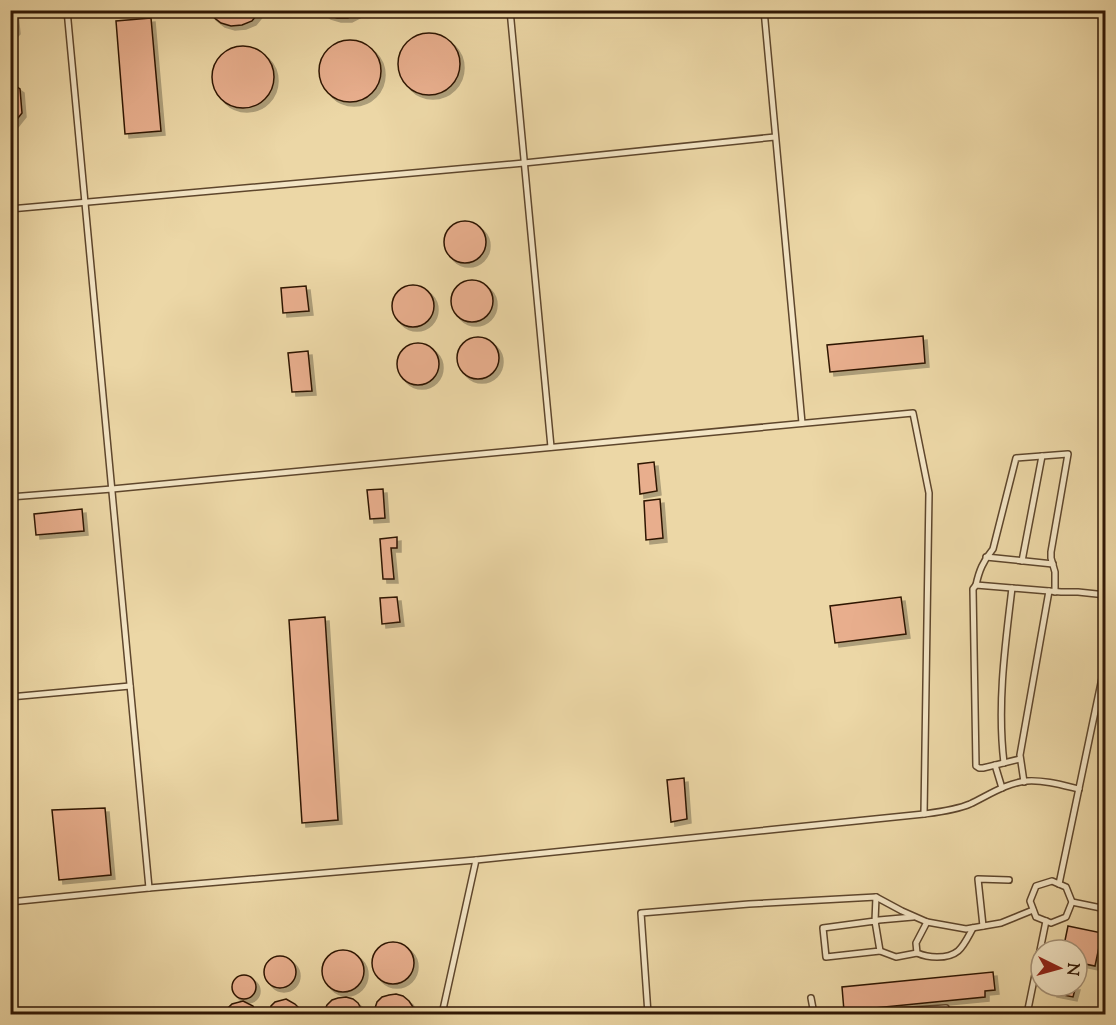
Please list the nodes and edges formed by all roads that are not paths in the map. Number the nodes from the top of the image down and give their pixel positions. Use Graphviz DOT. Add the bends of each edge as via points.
graph roads {
  1 [pos="67,10"];
  2 [pos="510,10"];
  3 [pos="764,10"];
  4 [pos="1102,10"];
  5 [pos="1106,13"];
  6 [pos="775,137"];
  7 [pos="524,163"];
  8 [pos="85,202"];
  9 [pos="10,209"];
  10 [pos="802,423"];
  11 [pos="551,447"];
  12 [pos="1042,456"];
  13 [pos="112,489"];
  14 [pos="10,497"];
  15 [pos="986,557"];
  16 [pos="1022,561"];
  17 [pos="1053,564"];
  18 [pos="976,585"];
  19 [pos="1012,588"];
  20 [pos="1055,592"];
  21 [pos="1106,595"];
  22 [pos="1106,659"];
  23 [pos="130,686"];
  24 [pos="10,697"];
  25 [pos="1020,759"];
  26 [pos="1004,763"];
  27 [pos="995,765"];
  28 [pos="1026,781"];
  29 [pos="1002,788"];
  30 [pos="1078,789"];
  31 [pos="924,814"];
  32 [pos="476,860"];
  33 [pos="1009,880"];
  34 [pos="1059,884"];
  35 [pos="149,888"];
  36 [pos="876,897"];
  37 [pos="10,902"];
  38 [pos="1072,902"];
  39 [pos="1106,909"];
  40 [pos="1033,910"];
  41 [pos="914,916"];
  42 [pos="875,921"];
  43 [pos="1046,921"];
  44 [pos="927,922"];
  45 [pos="983,926"];
  46 [pos="973,927"];
  47 [pos="880,951"];
  48 [pos="917,953"];
  49 [pos="811,998"];
  50 [pos="946,1008"];
  51 [pos="442,1014"];
  52 [pos="648,1014"];
  53 [pos="814,1014"];
  54 [pos="851,1014"];
  55 [pos="1027,1014"];
  1 -- 8 [label="lane"];
  2 -- 7 [label="lane"];
  3 -- 6 [label="lane"];
  4 -- 5 [label="lane"];
  6 -- 7 [label="lane"];
  6 -- 10 [label="lane"];
  7 -- 8 [label="lane"];
  7 -- 11 [label="lane"];
  8 -- 9 [label="lane"];
  8 -- 13 [label="lane"];
  10 -- 11 [label="lane"];
  10 -- 31 [label="lane" via="913,413 929,493"];
  11 -- 13 [label="lane"];
  12 -- 15 [label="lane" via="1016,458 993,549"];
  12 -- 16 [label="lane"];
  12 -- 17 [label="lane" via="1068,454 1051,552"];
  13 -- 14 [label="lane"];
  13 -- 23 [label="lane"];
  15 -- 16 [label="lane"];
  15 -- 18 [label="lane"];
  16 -- 17 [label="lane"];
  17 -- 20 [label="lane"];
  18 -- 19 [label="lane"];
  18 -- 27 [label="lane" via="972,617 975,761 979,768"];
  19 -- 20 [label="lane"];
  19 -- 26 [label="lane" via="1004,656"];
  20 -- 21 [label="lane"];
  20 -- 25 [label="lane"];
  22 -- 30 [label="lane"];
  23 -- 24 [label="lane"];
  23 -- 35 [label="lane"];
  25 -- 26 [label="lane"];
  25 -- 28 [label="lane"];
  26 -- 27 [label="lane"];
  27 -- 29 [label="lane"];
  28 -- 29 [label="lane"];
  28 -- 30 [label="lane"];
  29 -- 31 [label="lane" via="969,804"];
  30 -- 34 [label="lane"];
  31 -- 32 [label="lane"];
  32 -- 35 [label="lane"];
  32 -- 51 [label="lane"];
  33 -- 45 [label="lane" via="978,879"];
  34 -- 38 [label="lane" via="1066,887"];
  34 -- 40 [label="lane" via="1052,881 1036,886 1030,902"];
  35 -- 37 [label="lane"];
  36 -- 41 [label="lane"];
  36 -- 42 [label="lane"];
  36 -- 52 [label="lane" via="640,913"];
  38 -- 39 [label="lane"];
  38 -- 43 [label="lane" via="1066,917"];
  40 -- 43 [label="lane" via="1036,917"];
  40 -- 45 [label="lane"];
  41 -- 42 [label="lane"];
  41 -- 44 [label="lane"];
  42 -- 47 [label="lane"];
  42 -- 47 [label="lane" via="823,928 825,957"];
  43 -- 55 [label="lane"];
  44 -- 46 [label="lane"];
  44 -- 48 [label="lane" via="916,943"];
  45 -- 46 [label="lane"];
  46 -- 48 [label="lane" via="962,948 949,957"];
  47 -- 48 [label="lane" via="896,957"];
  49 -- 53 [label="lane"];
  50 -- 54 [label="lane"];
}
